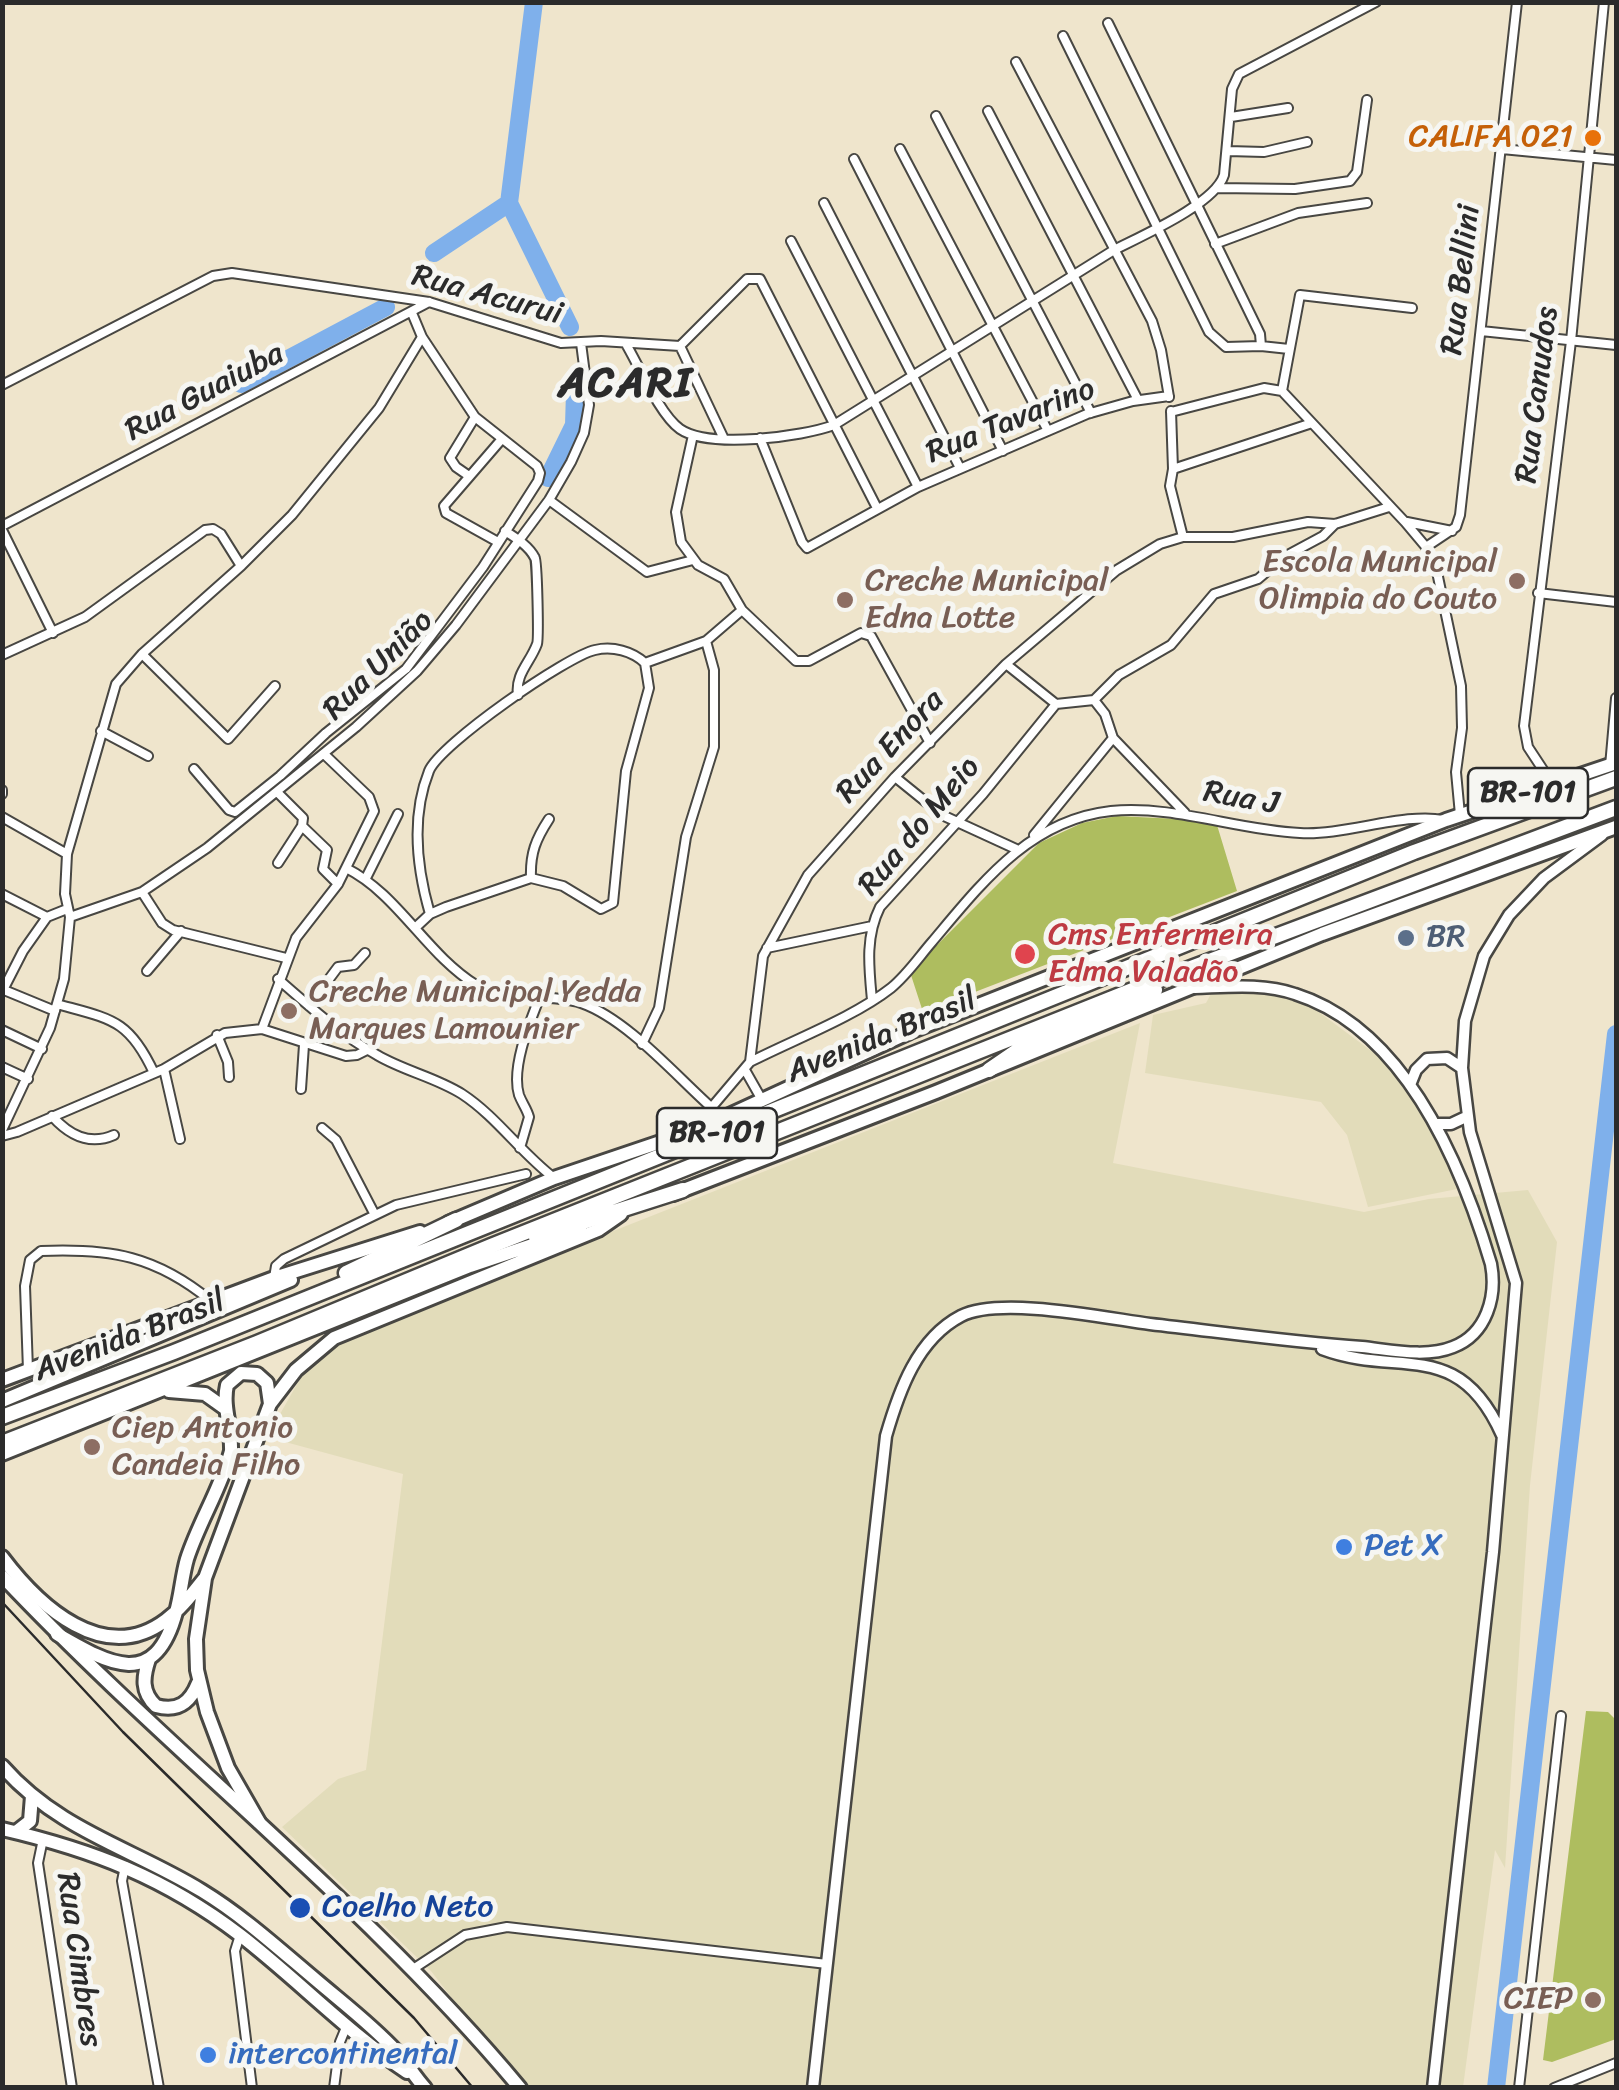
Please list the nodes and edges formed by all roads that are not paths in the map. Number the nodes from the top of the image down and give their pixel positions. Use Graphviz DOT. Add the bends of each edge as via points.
graph roads {
  1 [pos="1376,2"];
  2 [pos="1517,2"];
  3 [pos="1604,2"];
  4 [pos="1108,22"];
  5 [pos="1063,36"];
  6 [pos="1016,62"];
  7 [pos="1367,100"];
  8 [pos="1288,108"];
  9 [pos="988,110"];
  10 [pos="936,116"];
  11 [pos="1231,117"];
  12 [pos="1307,142"];
  13 [pos="1502,149"];
  14 [pos="900,150"];
  15 [pos="1228,151"];
  16 [pos="854,158"];
  17 [pos="1589,158"];
  18 [pos="1616,160"];
  19 [pos="1217,188"];
  20 [pos="824,203"];
  21 [pos="1195,203"];
  22 [pos="1366,203"];
  23 [pos="1156,228"];
  24 [pos="791,240"];
  25 [pos="1216,244"];
  26 [pos="1114,250"];
  27 [pos="1074,277"];
  28 [pos="1032,301"];
  29 [pos="429,302"];
  30 [pos="1412,308"];
  31 [pos="412,313"];
  32 [pos="992,325"];
  33 [pos="1481,331"];
  34 [pos="422,337"];
  35 [pos="1571,341"];
  36 [pos="582,342"];
  37 [pos="626,344"];
  38 [pos="1616,345"];
  39 [pos="680,346"];
  40 [pos="1260,346"];
  41 [pos="1289,350"];
  42 [pos="950,352"];
  43 [pos="913,375"];
  44 [pos="2,385"];
  45 [pos="1282,391"];
  46 [pos="1169,396"];
  47 [pos="1138,400"];
  48 [pos="871,401"];
  49 [pos="1171,412"];
  50 [pos="1091,413"];
  51 [pos="475,417"];
  52 [pos="1312,423"];
  53 [pos="834,425"];
  54 [pos="1048,431"];
  55 [pos="692,435"];
  56 [pos="724,438"];
  57 [pos="760,438"];
  58 [pos="501,440"];
  59 [pos="1004,450"];
  60 [pos="960,468"];
  61 [pos="1173,468"];
  62 [pos="469,476"];
  63 [pos="918,487"];
  64 [pos="549,500"];
  65 [pos="1389,507"];
  66 [pos="877,508"];
  67 [pos="1405,522"];
  68 [pos="1335,524"];
  69 [pos="2,528"];
  70 [pos="506,531"];
  71 [pos="1452,531"];
  72 [pos="1183,537"];
  73 [pos="519,540"];
  74 [pos="498,542"];
  75 [pos="1426,547"];
  76 [pos="693,560"];
  77 [pos="241,566"];
  78 [pos="1538,593"];
  79 [pos="1616,602"];
  80 [pos="742,610"];
  81 [pos="54,632"];
  82 [pos="706,642"];
  83 [pos="142,654"];
  84 [pos="2,656"];
  85 [pos="645,664"];
  86 [pos="1006,664"];
  87 [pos="275,686"];
  88 [pos="518,695"];
  89 [pos="1616,698"];
  90 [pos="367,700"];
  91 [pos="1094,700"];
  92 [pos="1056,704"];
  93 [pos="376,709"];
  94 [pos="347,716"];
  95 [pos="356,728"];
  96 [pos="101,732"];
  97 [pos="1113,738"];
  98 [pos="930,742"];
  99 [pos="324,754"];
  100 [pos="148,756"];
  101 [pos="194,769"];
  102 [pos="1614,769"];
  103 [pos="896,777"];
  104 [pos="283,780"];
  105 [pos="1553,785"];
  106 [pos="277,792"];
  107 [pos="1616,808"];
  108 [pos="398,814"];
  109 [pos="1187,815"];
  110 [pos="1460,815"];
  111 [pos="2,817"];
  112 [pos="550,819"];
  113 [pos="1446,820"];
  114 [pos="956,823"];
  115 [pos="302,826"];
  116 [pos="1614,828"];
  117 [pos="1031,839"];
  118 [pos="1016,849"];
  119 [pos="67,854"];
  120 [pos="278,863"];
  121 [pos="346,868"];
  122 [pos="366,878"];
  123 [pos="531,878"];
  124 [pos="338,884"];
  125 [pos="142,892"];
  126 [pos="2,894"];
  127 [pos="69,913"];
  128 [pos="430,914"];
  129 [pos="47,917"];
  130 [pos="872,926"];
  131 [pos="415,928"];
  132 [pos="181,931"];
  133 [pos="768,948"];
  134 [pos="365,953"];
  135 [pos="1223,956"];
  136 [pos="286,958"];
  137 [pos="147,972"];
  138 [pos="278,979"];
  139 [pos="1191,988"];
  140 [pos="3,991"];
  141 [pos="540,999"];
  142 [pos="872,1000"];
  143 [pos="309,1006"];
  144 [pos="56,1008"];
  145 [pos="262,1029"];
  146 [pos="2,1030"];
  147 [pos="217,1035"];
  148 [pos="642,1044"];
  149 [pos="304,1045"];
  150 [pos="42,1050"];
  151 [pos="368,1050"];
  152 [pos="2,1066"];
  153 [pos="748,1066"];
  154 [pos="1462,1068"];
  155 [pos="164,1069"];
  156 [pos="989,1070"];
  157 [pos="154,1072"];
  158 [pos="230,1077"];
  159 [pos="28,1079"];
  160 [pos="1410,1086"];
  161 [pos="301,1089"];
  162 [pos="762,1100"];
  163 [pos="712,1108"];
  164 [pos="52,1116"];
  165 [pos="1468,1116"];
  166 [pos="1435,1124"];
  167 [pos="322,1128"];
  168 [pos="691,1132"];
  169 [pos="2,1133"];
  170 [pos="114,1136"];
  171 [pos="180,1140"];
  172 [pos="520,1148"];
  173 [pos="530,1160"];
  174 [pos="526,1174"];
  175 [pos="554,1178"];
  176 [pos="684,1190"];
  177 [pos="524,1191"];
  178 [pos="622,1214"];
  179 [pos="375,1216"];
  180 [pos="456,1220"];
  181 [pos="324,1242"];
  182 [pos="491,1246"];
  183 [pos="330,1262"];
  184 [pos="274,1278"];
  185 [pos="306,1296"];
  186 [pos="211,1301"];
  187 [pos="1314,1344"];
  188 [pos="28,1370"];
  189 [pos="2,1380"];
  190 [pos="163,1390"];
  191 [pos="2,1401"];
  192 [pos="270,1404"];
  193 [pos="226,1409"];
  194 [pos="2,1417"];
  195 [pos="1502,1436"];
  196 [pos="2,1442"];
  197 [pos="2,1454"];
  198 [pos="2,1557"];
  199 [pos="2,1576"];
  200 [pos="205,1578"];
  201 [pos="176,1611"];
  202 [pos="57,1634"];
  203 [pos="149,1659"];
  204 [pos="199,1681"];
  205 [pos="1561,1716"];
  206 [pos="2,1766"];
  207 [pos="32,1796"];
  208 [pos="259,1822"];
  209 [pos="9,1830"];
  210 [pos="43,1840"];
  211 [pos="125,1866"];
  212 [pos="240,1935"];
  213 [pos="827,1964"];
  214 [pos="412,1969"];
  215 [pos="347,2024"];
  216 [pos="1616,2063"];
  217 [pos="421,2084"];
  218 [pos="1435,2087"];
  219 [pos="72,2088"];
  220 [pos="159,2088"];
  221 [pos="252,2088"];
  222 [pos="334,2088"];
  223 [pos="520,2088"];
  224 [pos="813,2088"];
  225 [pos="1519,2088"];
  226 [pos="1554,2088"];
  1 -- 11 [label="street" via="1239,74"];
  2 -- 13 [label="street, Rua Bellini"];
  3 -- 17 [label="street, Rua Canudos"];
  4 -- 21 [label="street"];
  5 -- 23 [label="street"];
  6 -- 26 [label="street"];
  7 -- 19 [label="street" via="1350,182"];
  8 -- 11 [label="street"];
  9 -- 27 [label="street"];
  10 -- 28 [label="street"];
  11 -- 15 [label="street"];
  12 -- 15 [label="street"];
  13 -- 17 [label="street"];
  13 -- 33 [label="street, Rua Bellini"];
  14 -- 32 [label="street"];
  15 -- 19 [label="street"];
  16 -- 42 [label="street"];
  17 -- 18 [label="street"];
  17 -- 35 [label="street, Rua Canudos"];
  19 -- 21 [label="street"];
  20 -- 43 [label="street"];
  21 -- 23 [label="street"];
  21 -- 25 [label="street"];
  22 -- 25 [label="street" via="1298,213"];
  23 -- 26 [label="street"];
  23 -- 40 [label="street" via="1214,339 1226,347"];
  24 -- 48 [label="street"];
  25 -- 40 [label="street"];
  26 -- 27 [label="street"];
  26 -- 46 [label="street" via="1157,335"];
  27 -- 28 [label="street"];
  27 -- 47 [label="street"];
  28 -- 32 [label="street"];
  28 -- 50 [label="street"];
  29 -- 31 [label="street, Rua Guaiuba"];
  29 -- 36 [label="street, Rua Acurui" via="561,343"];
  29 -- 44 [label="street, Rua Acurui" via="222,273"];
  30 -- 41 [label="street" via="1300,295"];
  31 -- 34 [label="street"];
  31 -- 69 [label="street, Rua Guaiuba"];
  32 -- 42 [label="street"];
  32 -- 54 [label="street"];
  33 -- 35 [label="street"];
  33 -- 71 [label="street, Rua Bellini" via="1460,516"];
  34 -- 51 [label="street"];
  34 -- 77 [label="street" via="367,425"];
  35 -- 38 [label="street"];
  35 -- 78 [label="street, Rua Canudos"];
  36 -- 37 [label="street, Rua Acurui"];
  36 -- 64 [label="street, Rua União" via="587,420"];
  37 -- 39 [label="street, Rua Acurui"];
  37 -- 55 [label="street" via="672,421"];
  39 -- 53 [label="street" via="756,277"];
  39 -- 56 [label="street"];
  40 -- 41 [label="street"];
  41 -- 45 [label="street"];
  42 -- 43 [label="street"];
  42 -- 59 [label="street"];
  43 -- 48 [label="street"];
  43 -- 60 [label="street"];
  45 -- 49 [label="street" via="1264,388"];
  45 -- 52 [label="street"];
  46 -- 47 [label="street, Rua Tavarino"];
  46 -- 49 [label="street"];
  47 -- 50 [label="street, Rua Tavarino"];
  48 -- 53 [label="street"];
  48 -- 63 [label="street"];
  49 -- 61 [label="street"];
  50 -- 54 [label="street, Rua Tavarino"];
  51 -- 58 [label="street"];
  51 -- 62 [label="street" via="450,458"];
  52 -- 61 [label="street"];
  52 -- 65 [label="street"];
  53 -- 57 [label="street"];
  53 -- 66 [label="street"];
  54 -- 59 [label="street, Rua Tavarino"];
  55 -- 56 [label="street"];
  55 -- 76 [label="street" via="676,524"];
  56 -- 57 [label="street"];
  57 -- 66 [label="street, Rua Tavarino" via="804,547"];
  58 -- 62 [label="street"];
  58 -- 70 [label="street" via="540,473"];
  59 -- 60 [label="street, Rua Tavarino"];
  60 -- 63 [label="street, Rua Tavarino"];
  61 -- 72 [label="street" via="1170,486"];
  62 -- 74 [label="street" via="444,510"];
  63 -- 66 [label="street, Rua Tavarino"];
  64 -- 73 [label="street, Rua União"];
  64 -- 76 [label="street" via="650,572"];
  65 -- 67 [label="street"];
  65 -- 68 [label="street"];
  67 -- 71 [label="street"];
  67 -- 75 [label="street"];
  68 -- 72 [label="street" via="1294,523 1219,539"];
  68 -- 91 [label="street" via="1258,579 1214,594 1170,644 1119,675"];
  69 -- 81 [label="street"];
  70 -- 73 [label="street"];
  70 -- 74 [label="street"];
  71 -- 75 [label="street"];
  72 -- 86 [label="street, Rua Enora" via="1129,561"];
  73 -- 88 [label="street" via="538,566 540,631 517,681"];
  73 -- 93 [label="street, Rua União" via="439,645"];
  74 -- 90 [label="street" via="419,655"];
  75 -- 110 [label="street" via="1442,590 1461,686"];
  76 -- 80 [label="street" via="724,578"];
  77 -- 81 [label="street" via="218,531 205,530"];
  77 -- 83 [label="street"];
  78 -- 79 [label="street"];
  78 -- 105 [label="street, Rua Canudos" via="1524,726 1528,746"];
  80 -- 82 [label="street"];
  80 -- 98 [label="street" via="802,663 866,634"];
  81 -- 84 [label="street"];
  82 -- 85 [label="street"];
  82 -- 148 [label="street" via="714,670 714,746 686,837 660,1008"];
  83 -- 87 [label="street" via="228,739"];
  83 -- 96 [label="street" via="116,684"];
  85 -- 88 [label="street" via="622,650 596,650"];
  85 -- 123 [label="street" via="649,688 626,771 613,903 600,908 563,886"];
  86 -- 92 [label="street"];
  86 -- 98 [label="street, Rua Enora"];
  88 -- 128 [label="street" via="446,748 430,769 418,857"];
  89 -- 102 [label="street"];
  90 -- 93 [label="street"];
  90 -- 94 [label="street"];
  91 -- 92 [label="street"];
  91 -- 97 [label="street"];
  92 -- 114 [label="street, Rua do Meio"];
  93 -- 95 [label="street, Rua União"];
  94 -- 95 [label="street"];
  94 -- 104 [label="street"];
  95 -- 99 [label="street, Rua União"];
  96 -- 100 [label="street"];
  96 -- 119 [label="street"];
  97 -- 109 [label="street"];
  97 -- 117 [label="street, Rua J"];
  98 -- 103 [label="street, Rua Enora"];
  99 -- 104 [label="street, Rua União"];
  99 -- 121 [label="street" via="373,802"];
  101 -- 104 [label="street" via="235,812"];
  102 -- 105 [label="main road, Avenida Brasil / BR-101"];
  102 -- 185 [label="highway, Avenida Brasil / BR-101"];
  103 -- 114 [label="street"];
  103 -- 133 [label="street, Rua Enora" via="808,875"];
  104 -- 106 [label="street, Rua União"];
  105 -- 110 [label="main road, Avenida Brasil / BR-101"];
  106 -- 115 [label="street" via="301,813"];
  106 -- 125 [label="street, Rua União"];
  107 -- 135 [label="highway, Avenida Brasil / BR-101"];
  108 -- 122 [label="street"];
  109 -- 113 [label="street, Rua J" via="1319,834"];
  109 -- 117 [label="street, Rua J" via="1111,811"];
  110 -- 113 [label="main road, Avenida Brasil / BR-101"];
  111 -- 119 [label="street"];
  112 -- 123 [label="street" via="530,856"];
  113 -- 162 [label="main road, Avenida Brasil / BR-101" via="910,1032"];
  114 -- 118 [label="street"];
  114 -- 130 [label="street, Rua do Meio" via="886,899"];
  115 -- 120 [label="street"];
  115 -- 124 [label="street" via="327,850 323,869"];
  116 -- 139 [label="main road, Avenida Brasil / BR-101"];
  116 -- 154 [label="street" via="1544,878 1495,936 1470,996"];
  117 -- 118 [label="street, Rua J"];
  118 -- 142 [label="street, Rua J" via="899,981"];
  119 -- 127 [label="street"];
  121 -- 122 [label="street"];
  121 -- 124 [label="street"];
  122 -- 131 [label="street"];
  123 -- 128 [label="street"];
  124 -- 136 [label="street"];
  125 -- 127 [label="street, Rua União"];
  125 -- 132 [label="street" via="162,923"];
  126 -- 129 [label="street"];
  127 -- 129 [label="street, Rua União"];
  127 -- 144 [label="street"];
  128 -- 131 [label="street"];
  129 -- 140 [label="street"];
  130 -- 133 [label="street"];
  130 -- 142 [label="street, Rua do Meio"];
  131 -- 141 [label="street" via="450,966 488,992"];
  132 -- 136 [label="street"];
  132 -- 137 [label="street"];
  133 -- 153 [label="street, Rua Enora"];
  134 -- 143 [label="street" via="354,965 338,967"];
  135 -- 156 [label="highway" via="1026,1044"];
  135 -- 182 [label="highway, Avenida Brasil / BR-101"];
  136 -- 138 [label="street"];
  138 -- 143 [label="street"];
  138 -- 145 [label="street"];
  139 -- 156 [label="main road, Avenida Brasil / BR-101"];
  139 -- 160 [label="street" via="1272,988 1312,1000 1358,1030"];
  140 -- 144 [label="street"];
  141 -- 148 [label="street" via="592,1007"];
  141 -- 172 [label="street" via="520,1066 520,1096 529,1117"];
  142 -- 153 [label="street, Rua J"];
  143 -- 151 [label="street"];
  144 -- 150 [label="street"];
  144 -- 157 [label="street" via="114,1022 135,1037"];
  145 -- 147 [label="street"];
  145 -- 149 [label="street"];
  146 -- 150 [label="street"];
  147 -- 155 [label="street"];
  147 -- 158 [label="street"];
  148 -- 163 [label="street"];
  149 -- 151 [label="street" via="352,1056"];
  149 -- 161 [label="street"];
  150 -- 159 [label="street"];
  151 -- 172 [label="street" via="465,1096"];
  152 -- 159 [label="street"];
  153 -- 162 [label="street"];
  153 -- 163 [label="street"];
  154 -- 160 [label="street" via="1447,1058 1427,1059"];
  154 -- 165 [label="street"];
  155 -- 157 [label="street"];
  155 -- 171 [label="street"];
  156 -- 176 [label="main road, Avenida Brasil / BR-101"];
  157 -- 164 [label="street"];
  159 -- 169 [label="street"];
  160 -- 166 [label="street"];
  162 -- 168 [label="main road, Avenida Brasil / BR-101"];
  163 -- 168 [label="street"];
  164 -- 169 [label="street"];
  164 -- 170 [label="street" via="78,1137"];
  165 -- 166 [label="street"];
  165 -- 195 [label="street" via="1516,1284"];
  166 -- 187 [label="street" via="1486,1245 1494,1278 1487,1315 1464,1342 1438,1351"];
  167 -- 179 [label="street" via="336,1140"];
  168 -- 175 [label="main road, Avenida Brasil / BR-101"];
  172 -- 173 [label="street"];
  173 -- 174 [label="street"];
  173 -- 175 [label="street"];
  174 -- 177 [label="street"];
  174 -- 179 [label="street"];
  175 -- 177 [label="main road, Avenida Brasil / BR-101"];
  176 -- 178 [label="main road, Avenida Brasil"];
  176 -- 182 [label="highway"];
  177 -- 180 [label="main road, Avenida Brasil / BR-101"];
  178 -- 190 [label="main road, Avenida Brasil" via="470,1266"];
  178 -- 192 [label="main road, Avenida Brasil" via="598,1230 369,1322 314,1353"];
  179 -- 181 [label="street"];
  180 -- 183 [label="main road, Avenida Brasil"];
  180 -- 185 [label="highway"];
  181 -- 183 [label="street"];
  181 -- 184 [label="street" via="284,1258"];
  182 -- 196 [label="highway, Avenida Brasil / BR-101"];
  183 -- 184 [label="main road, Avenida Brasil"];
  183 -- 191 [label="main road, Avenida Brasil"];
  184 -- 186 [label="main road, Avenida Brasil"];
  185 -- 194 [label="highway, Avenida Brasil / BR-101"];
  186 -- 188 [label="main road, Avenida Brasil"];
  186 -- 188 [label="street" via="176,1274 137,1257 41,1251 30,1260 26,1286"];
  187 -- 195 [label="street" via="1454,1375 1476,1393"];
  187 -- 213 [label="street" via="997,1308 961,1316 920,1354 886,1436"];
  188 -- 189 [label="main road, Avenida Brasil"];
  190 -- 193 [label="main road" via="205,1394"];
  190 -- 197 [label="main road, Avenida Brasil"];
  192 -- 193 [label="main road" via="267,1383 241,1374 227,1385"];
  192 -- 200 [label="main road, Avenida Brasil"];
  193 -- 201 [label="main road" via="231,1451 187,1560"];
  195 -- 218 [label="street"];
  198 -- 201 [label="main road" via="48,1606 91,1633 136,1634"];
  199 -- 202 [label="main road"];
  200 -- 201 [label="main road"];
  200 -- 204 [label="main road" via="196,1639"];
  201 -- 203 [label="main road" via="164,1644"];
  202 -- 203 [label="main road" via="115,1664"];
  202 -- 208 [label="main road"];
  203 -- 204 [label="main road" via="145,1690 156,1706 187,1703"];
  204 -- 208 [label="main road" via="228,1768"];
  205 -- 225 [label="street"];
  206 -- 207 [label="main road"];
  207 -- 209 [label="main road" via="30,1822"];
  207 -- 217 [label="main road" via="102,1842 234,1912 398,2053"];
  208 -- 214 [label="main road"];
  209 -- 210 [label="main road"];
  210 -- 211 [label="main road"];
  210 -- 219 [label="street, Rua Cimbres" via="38,1863"];
  211 -- 212 [label="main road"];
  211 -- 220 [label="street" via="122,1881"];
  212 -- 215 [label="main road"];
  212 -- 221 [label="street" via="235,1951"];
  213 -- 214 [label="street" via="507,1928 464,1935"];
  213 -- 224 [label="street"];
  214 -- 223 [label="main road"];
  215 -- 217 [label="main road"];
  215 -- 222 [label="street"];
  216 -- 226 [label="street"];
}
